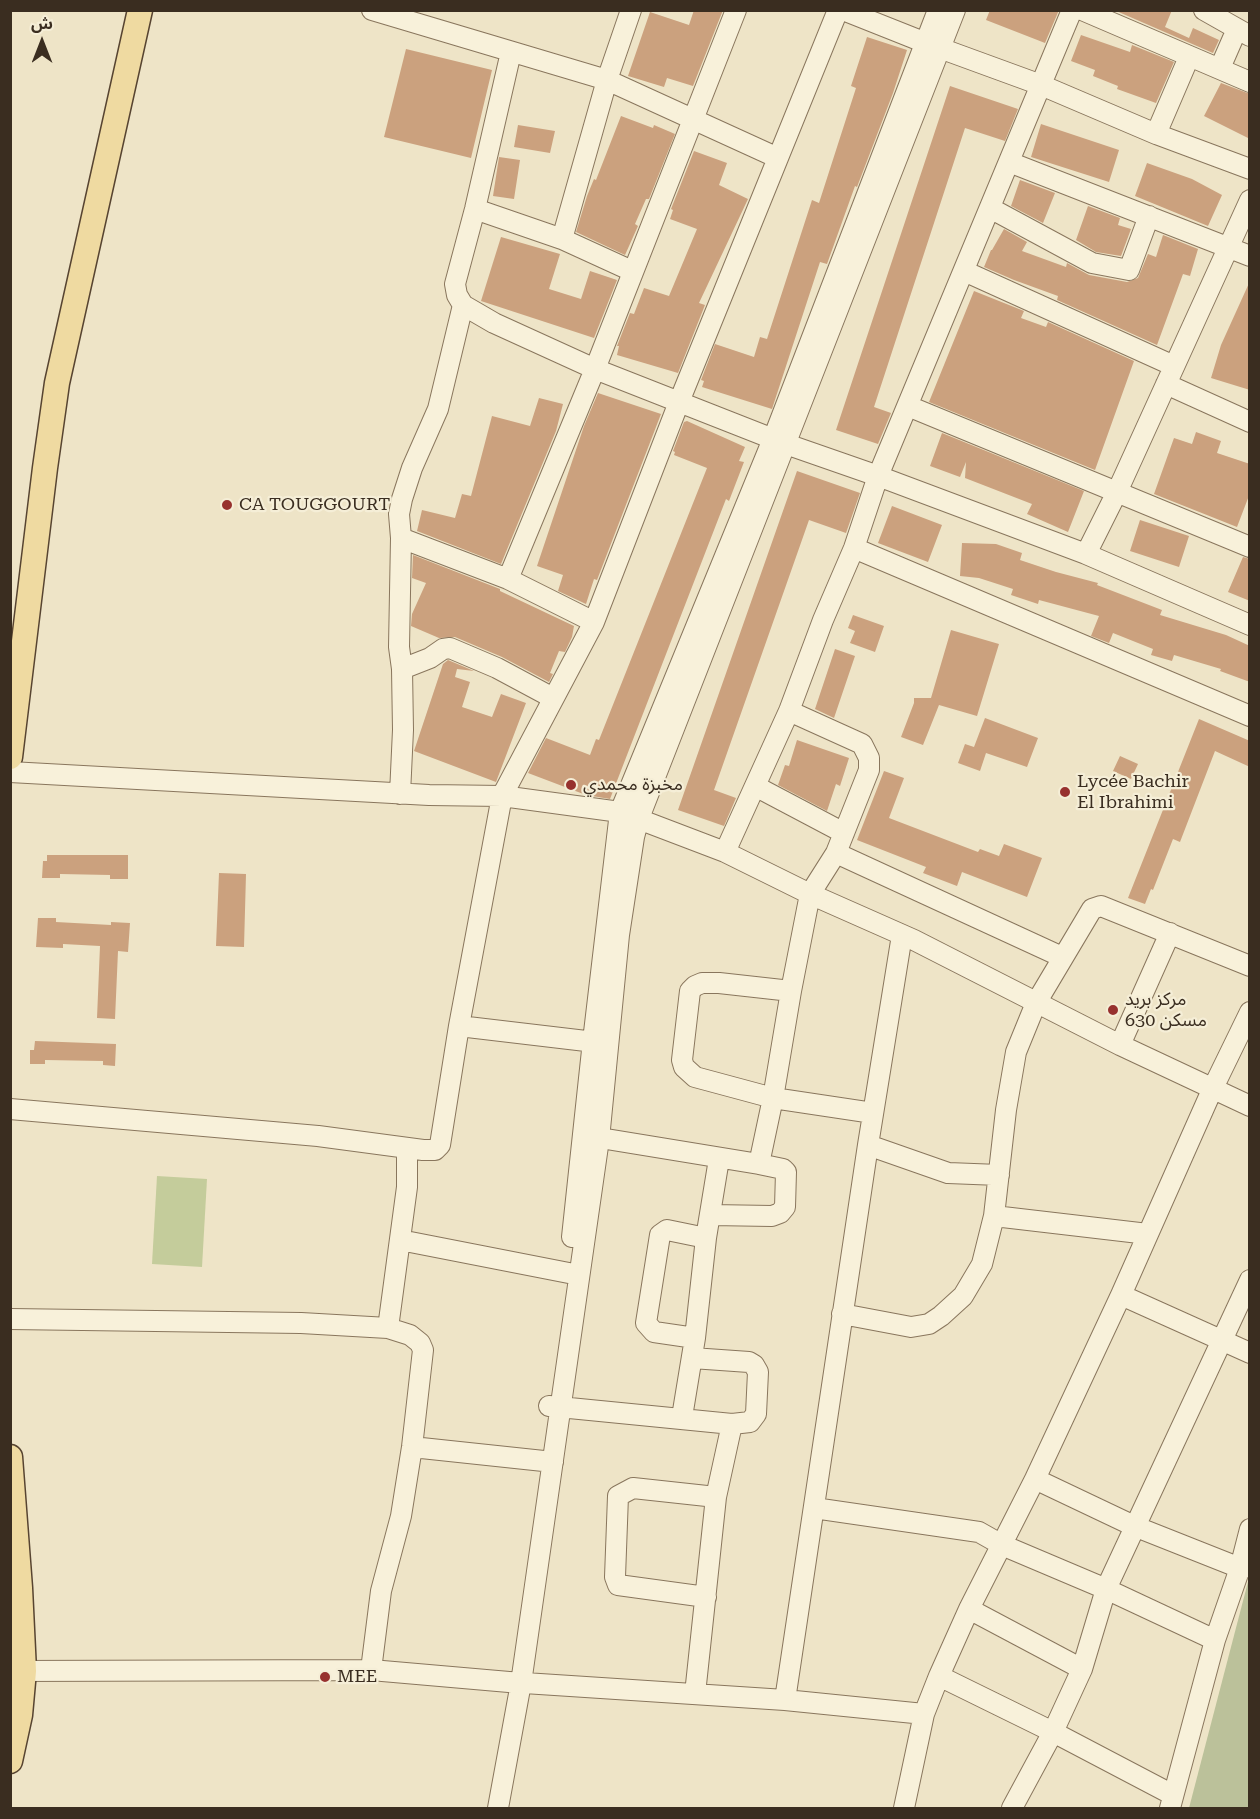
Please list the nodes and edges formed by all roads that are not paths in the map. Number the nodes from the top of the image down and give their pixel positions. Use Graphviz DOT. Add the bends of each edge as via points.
graph roads {
  1 [pos="129,10"];
  2 [pos="140,10"];
  3 [pos="372,10"];
  4 [pos="632,10"];
  5 [pos="736,10"];
  6 [pos="837,10"];
  7 [pos="843,10"];
  8 [pos="938,10"];
  9 [pos="955,10"];
  10 [pos="1072,10"];
  11 [pos="1082,10"];
  12 [pos="1209,12"];
  13 [pos="1243,32"];
  14 [pos="933,46"];
  15 [pos="512,51"];
  16 [pos="1189,57"];
  17 [pos="1220,68"];
  18 [pos="607,80"];
  19 [pos="1250,82"];
  20 [pos="1041,85"];
  21 [pos="694,118"];
  22 [pos="1156,134"];
  23 [pos="778,158"];
  24 [pos="1009,162"];
  25 [pos="1250,169"];
  26 [pos="1250,200"];
  27 [pos="990,208"];
  28 [pos="475,209"];
  29 [pos="1149,216"];
  30 [pos="562,239"];
  31 [pos="1227,246"];
  32 [pos="1250,256"];
  33 [pos="964,271"];
  34 [pos="632,272"];
  35 [pos="463,305"];
  36 [pos="1174,366"];
  37 [pos="595,369"];
  38 [pos="1166,384"];
  39 [pos="679,402"];
  40 [pos="908,406"];
  41 [pos="1250,422"];
  42 [pos="779,442"];
  43 [pos="879,476"];
  44 [pos="1117,492"];
  45 [pos="401,538"];
  46 [pos="1250,547"];
  47 [pos="854,548"];
  48 [pos="1086,554"];
  49 [pos="508,579"];
  50 [pos="594,622"];
  51 [pos="1250,625"];
  52 [pos="402,669"];
  53 [pos="10,677"];
  54 [pos="553,698"];
  55 [pos="789,711"];
  56 [pos="1250,716"];
  57 [pos="10,757"];
  58 [pos="10,772"];
  59 [pos="755,786"];
  60 [pos="400,794"];
  61 [pos="502,796"];
  62 [pos="630,815"];
  63 [pos="844,833"];
  64 [pos="725,852"];
  65 [pos="836,853"];
  66 [pos="810,894"];
  67 [pos="1170,933"];
  68 [pos="902,935"];
  69 [pos="1062,957"];
  70 [pos="1250,966"];
  71 [pos="791,991"];
  72 [pos="1036,1003"];
  73 [pos="1250,1012"];
  74 [pos="459,1026"];
  75 [pos="601,1042"];
  76 [pos="1120,1045"];
  77 [pos="1212,1090"];
  78 [pos="773,1098"];
  79 [pos="1250,1106"];
  80 [pos="10,1109"];
  81 [pos="873,1113"];
  82 [pos="591,1137"];
  83 [pos="868,1145"];
  84 [pos="407,1148"];
  85 [pos="719,1159"];
  86 [pos="759,1164"];
  87 [pos="999,1175"];
  88 [pos="711,1215"];
  89 [pos="994,1216"];
  90 [pos="1148,1234"];
  91 [pos="706,1238"];
  92 [pos="400,1240"];
  93 [pos="574,1274"];
  94 [pos="1250,1280"];
  95 [pos="1121,1295"];
  96 [pos="842,1314"];
  97 [pos="10,1318"];
  98 [pos="388,1328"];
  99 [pos="1222,1340"];
  100 [pos="694,1348"];
  101 [pos="1250,1353"];
  102 [pos="554,1407"];
  103 [pos="682,1417"];
  104 [pos="732,1424"];
  105 [pos="412,1447"];
  106 [pos="10,1457"];
  107 [pos="547,1461"];
  108 [pos="1035,1479"];
  109 [pos="716,1497"];
  110 [pos="814,1508"];
  111 [pos="1134,1526"];
  112 [pos="1250,1529"];
  113 [pos="1002,1545"];
  114 [pos="1245,1567"];
  115 [pos="1106,1589"];
  116 [pos="706,1597"];
  117 [pos="16,1602"];
  118 [pos="969,1609"];
  119 [pos="10,1640"];
  120 [pos="1215,1640"];
  121 [pos="1082,1669"];
  122 [pos="372,1670"];
  123 [pos="18,1671"];
  124 [pos="939,1676"];
  125 [pos="515,1683"];
  126 [pos="694,1694"];
  127 [pos="10,1700"];
  128 [pos="784,1700"];
  129 [pos="924,1714"];
  130 [pos="1053,1732"];
  131 [pos="10,1761"];
  132 [pos="1172,1802"];
  133 [pos="489,1809"];
  134 [pos="498,1809"];
  135 [pos="904,1809"];
  136 [pos="1011,1809"];
  1 -- 53 [label="main road" via="52,359"];
  2 -- 57 [label="main road" via="57,383"];
  3 -- 15 [label="street"];
  4 -- 18 [label="street"];
  5 -- 21 [label="street"];
  6 -- 23 [label="street"];
  7 -- 14 [label="street"];
  8 -- 14 [label="street"];
  9 -- 14 [label="street"];
  10 -- 20 [label="street"];
  11 -- 16 [label="street"];
  12 -- 13 [label="street"];
  13 -- 17 [label="street"];
  14 -- 20 [label="street"];
  14 -- 42 [label="street"];
  15 -- 18 [label="street"];
  15 -- 28 [label="street"];
  16 -- 17 [label="street"];
  16 -- 22 [label="street"];
  17 -- 19 [label="street"];
  18 -- 21 [label="street"];
  18 -- 30 [label="street"];
  20 -- 22 [label="street"];
  20 -- 24 [label="street"];
  21 -- 23 [label="street"];
  21 -- 34 [label="street"];
  22 -- 25 [label="street"];
  23 -- 39 [label="street"];
  24 -- 27 [label="street"];
  24 -- 29 [label="street"];
  26 -- 31 [label="street"];
  27 -- 29 [label="street" via="1092,263 1130,270"];
  27 -- 33 [label="street"];
  28 -- 30 [label="street"];
  28 -- 35 [label="street" via="455,284"];
  29 -- 31 [label="street"];
  30 -- 34 [label="street"];
  31 -- 32 [label="street"];
  31 -- 36 [label="street"];
  33 -- 36 [label="street"];
  33 -- 40 [label="street"];
  34 -- 37 [label="street"];
  35 -- 37 [label="street"];
  35 -- 45 [label="street" via="438,409 402,499"];
  36 -- 38 [label="street"];
  37 -- 39 [label="street"];
  37 -- 49 [label="street"];
  38 -- 41 [label="street"];
  38 -- 44 [label="street"];
  39 -- 42 [label="street"];
  39 -- 50 [label="street"];
  40 -- 43 [label="street"];
  40 -- 44 [label="street"];
  42 -- 43 [label="street"];
  42 -- 62 [label="street"];
  43 -- 47 [label="street"];
  43 -- 48 [label="street"];
  44 -- 46 [label="street"];
  44 -- 48 [label="street"];
  45 -- 49 [label="street"];
  45 -- 52 [label="street" via="398,606"];
  47 -- 55 [label="street"];
  47 -- 56 [label="street"];
  48 -- 51 [label="street"];
  49 -- 50 [label="street"];
  50 -- 54 [label="street"];
  52 -- 54 [label="street" via="450,648"];
  52 -- 60 [label="street"];
  54 -- 61 [label="street"];
  55 -- 59 [label="street"];
  55 -- 63 [label="street" via="862,744 866,751 869,770"];
  58 -- 60 [label="street"];
  59 -- 63 [label="street"];
  59 -- 64 [label="street"];
  60 -- 61 [label="street"];
  61 -- 62 [label="street"];
  61 -- 74 [label="street"];
  62 -- 64 [label="street"];
  62 -- 75 [label="street" via="634,837"];
  63 -- 65 [label="street"];
  64 -- 66 [label="street"];
  65 -- 66 [label="street"];
  65 -- 69 [label="street"];
  66 -- 68 [label="street"];
  66 -- 71 [label="street"];
  67 -- 69 [label="street" via="1101,906 1085,917"];
  67 -- 70 [label="street"];
  67 -- 76 [label="street"];
  68 -- 72 [label="street"];
  68 -- 81 [label="street"];
  69 -- 72 [label="street"];
  71 -- 78 [label="street"];
  71 -- 78 [label="street" via="719,982 702,983 690,991 684,1067 695,1077"];
  72 -- 76 [label="street"];
  72 -- 87 [label="street" via="1016,1052"];
  73 -- 77 [label="street"];
  74 -- 75 [label="street"];
  74 -- 84 [label="street" via="441,1143 434,1150"];
  75 -- 82 [label="street"];
  76 -- 77 [label="street"];
  77 -- 79 [label="street"];
  77 -- 90 [label="street"];
  78 -- 81 [label="street"];
  78 -- 86 [label="street"];
  80 -- 84 [label="street" via="318,1136"];
  81 -- 83 [label="street"];
  82 -- 85 [label="street"];
  82 -- 93 [label="street"];
  83 -- 87 [label="street" via="948,1173"];
  83 -- 96 [label="street"];
  84 -- 92 [label="street"];
  85 -- 86 [label="street"];
  85 -- 88 [label="street"];
  86 -- 88 [label="street" via="786,1172 784,1210 772,1216"];
  87 -- 89 [label="street"];
  88 -- 91 [label="street"];
  89 -- 90 [label="street"];
  89 -- 96 [label="street" via="982,1264 963,1296 930,1324 911,1327"];
  90 -- 95 [label="street"];
  91 -- 100 [label="street"];
  91 -- 100 [label="street" via="667,1230 660,1235 646,1323 654,1332"];
  92 -- 93 [label="street"];
  92 -- 98 [label="street"];
  93 -- 102 [label="street"];
  94 -- 99 [label="street"];
  95 -- 99 [label="street"];
  95 -- 108 [label="street"];
  96 -- 110 [label="street"];
  97 -- 98 [label="street"];
  98 -- 105 [label="street" via="410,1335 422,1346"];
  99 -- 101 [label="street"];
  99 -- 111 [label="street"];
  100 -- 103 [label="street"];
  100 -- 104 [label="street" via="749,1362 757,1368 756,1414 747,1423"];
  102 -- 103 [label="street"];
  102 -- 107 [label="street"];
  103 -- 104 [label="street"];
  104 -- 109 [label="street"];
  105 -- 107 [label="street"];
  105 -- 122 [label="street" via="401,1516 381,1591"];
  106 -- 117 [label="main road"];
  107 -- 125 [label="street"];
  108 -- 111 [label="street"];
  108 -- 113 [label="street"];
  109 -- 116 [label="street"];
  109 -- 116 [label="street" via="633,1488 618,1496 618,1585"];
  110 -- 113 [label="street" via="972,1530"];
  110 -- 128 [label="street"];
  111 -- 114 [label="street"];
  111 -- 115 [label="street"];
  112 -- 114 [label="street"];
  113 -- 115 [label="street"];
  113 -- 118 [label="street"];
  114 -- 120 [label="street"];
  115 -- 120 [label="street"];
  115 -- 121 [label="street"];
  116 -- 126 [label="street"];
  117 -- 123 [label="main road"];
  118 -- 121 [label="street"];
  118 -- 124 [label="street"];
  119 -- 123 [label="main road"];
  120 -- 132 [label="street"];
  121 -- 130 [label="street"];
  122 -- 123 [label="street"];
  122 -- 125 [label="street"];
  123 -- 127 [label="main road"];
  123 -- 131 [label="main road" via="20,1715"];
  124 -- 129 [label="street"];
  124 -- 130 [label="street"];
  125 -- 126 [label="street"];
  125 -- 133 [label="street"];
  125 -- 134 [label="street"];
  126 -- 128 [label="street"];
  128 -- 129 [label="street"];
  129 -- 135 [label="street"];
  130 -- 132 [label="street"];
  130 -- 136 [label="street"];
}
